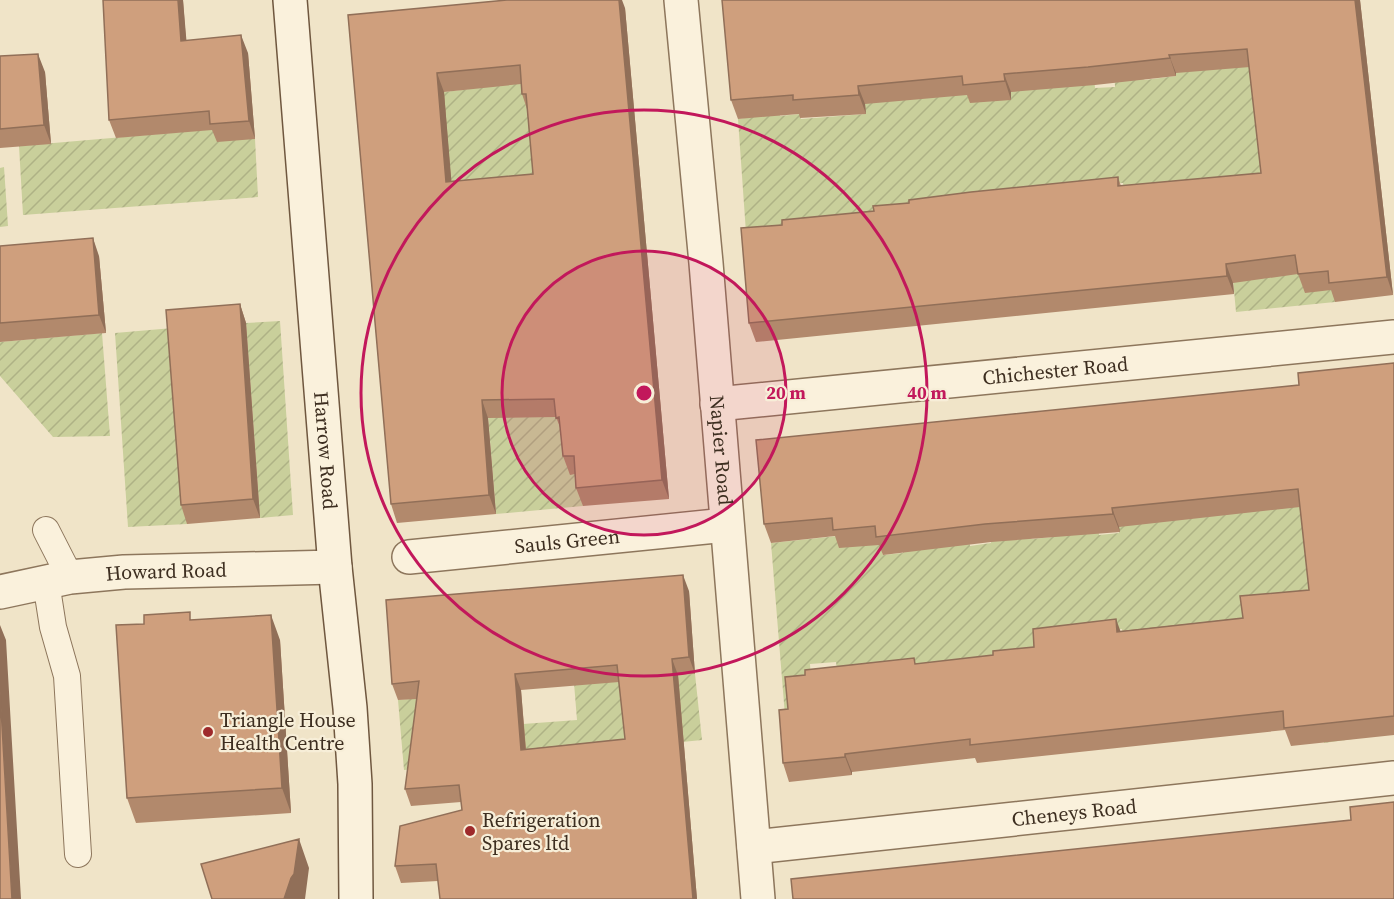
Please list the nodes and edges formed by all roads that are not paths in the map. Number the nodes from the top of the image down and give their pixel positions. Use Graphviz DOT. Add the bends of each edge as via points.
graph roads {
  1 [pos="290,0"];
  2 [pos="681,0"];
  3 [pos="1394,337"];
  4 [pos="717,404"];
  5 [pos="726,525"];
  6 [pos="46,530"];
  7 [pos="409,557"];
  8 [pos="335,567"];
  9 [pos="58,579"];
  10 [pos="0,592"];
  11 [pos="1394,778"];
  12 [pos="754,847"];
  13 [pos="78,854"];
  14 [pos="356,899"];
  15 [pos="758,899"];
  1 -- 8 [label="street, Harrow Road"];
  2 -- 4 [label="street, Napier Road"];
  3 -- 4 [label="street, Chichester Road"];
  4 -- 5 [label="street, Napier Road"];
  5 -- 7 [label="street, Sauls Green"];
  5 -- 12 [label="street, Napier Road"];
  6 -- 9 [label="lane"];
  8 -- 9 [label="street, Howard Road" via="124,572"];
  8 -- 14 [label="street, Harrow Road" via="350,708"];
  9 -- 10 [label="street, Howard Road"];
  9 -- 13 [label="lane" via="53,627 67,676"];
  11 -- 12 [label="street, Cheneys Road"];
  12 -- 15 [label="street, Napier Road"];
}
